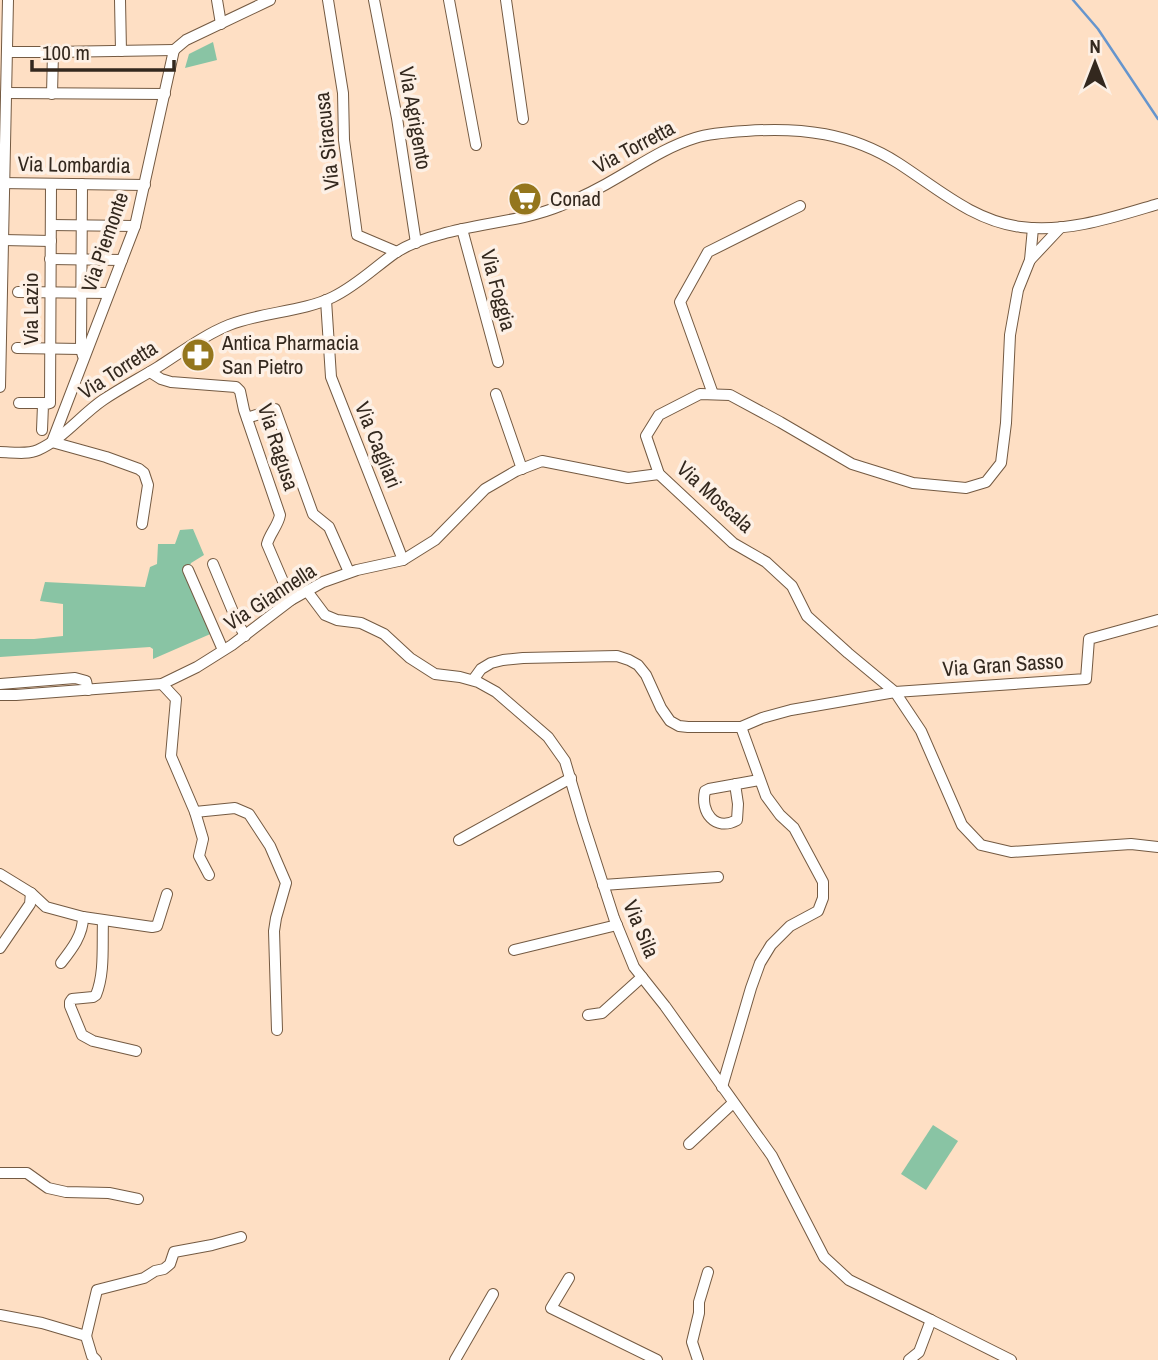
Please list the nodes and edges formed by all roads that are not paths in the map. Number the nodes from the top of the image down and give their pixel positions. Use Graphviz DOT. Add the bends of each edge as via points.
graph roads {
  1 [pos="8,0"];
  2 [pos="120,0"];
  3 [pos="217,0"];
  4 [pos="270,0"];
  5 [pos="328,0"];
  6 [pos="374,0"];
  7 [pos="449,0"];
  8 [pos="506,0"];
  9 [pos="221,24"];
  10 [pos="4,29"];
  11 [pos="174,50"];
  12 [pos="7,51"];
  13 [pos="121,51"];
  14 [pos="53,52"];
  15 [pos="4,92"];
  16 [pos="52,94"];
  17 [pos="164,94"];
  18 [pos="523,119"];
  19 [pos="3,124"];
  20 [pos="476,145"];
  21 [pos="2,183"];
  22 [pos="51,184"];
  23 [pos="82,184"];
  24 [pos="145,185"];
  25 [pos="1158,204"];
  26 [pos="800,205"];
  27 [pos="51,225"];
  28 [pos="82,225"];
  29 [pos="135,226"];
  30 [pos="1061,227"];
  31 [pos="1033,228"];
  32 [pos="462,229"];
  33 [pos="3,240"];
  34 [pos="51,241"];
  35 [pos="416,243"];
  36 [pos="397,252"];
  37 [pos="50,259"];
  38 [pos="82,260"];
  39 [pos="122,260"];
  40 [pos="1030,260"];
  41 [pos="18,292"];
  42 [pos="50,292"];
  43 [pos="81,292"];
  44 [pos="108,293"];
  45 [pos="327,300"];
  46 [pos="17,348"];
  47 [pos="51,348"];
  48 [pos="82,354"];
  49 [pos="498,362"];
  50 [pos="150,372"];
  51 [pos="0,387"];
  52 [pos="496,394"];
  53 [pos="713,394"];
  54 [pos="19,403"];
  55 [pos="46,404"];
  56 [pos="247,418"];
  57 [pos="42,430"];
  58 [pos="52,442"];
  59 [pos="0,452"];
  60 [pos="522,469"];
  61 [pos="659,474"];
  62 [pos="142,524"];
  63 [pos="404,561"];
  64 [pos="213,564"];
  65 [pos="188,570"];
  66 [pos="349,572"];
  67 [pos="307,591"];
  68 [pos="291,600"];
  69 [pos="1158,620"];
  70 [pos="245,636"];
  71 [pos="223,650"];
  72 [pos="473,680"];
  73 [pos="0,684"];
  74 [pos="162,684"];
  75 [pos="88,690"];
  76 [pos="895,692"];
  77 [pos="0,695"];
  78 [pos="741,727"];
  79 [pos="570,778"];
  80 [pos="759,780"];
  81 [pos="734,784"];
  82 [pos="195,812"];
  83 [pos="459,840"];
  84 [pos="1158,847"];
  85 [pos="0,874"];
  86 [pos="209,875"];
  87 [pos="718,877"];
  88 [pos="603,884"];
  89 [pos="31,893"];
  90 [pos="167,894"];
  91 [pos="83,917"];
  92 [pos="103,921"];
  93 [pos="617,926"];
  94 [pos="0,948"];
  95 [pos="514,950"];
  96 [pos="61,963"];
  97 [pos="642,977"];
  98 [pos="588,1016"];
  99 [pos="277,1030"];
  100 [pos="136,1051"];
  101 [pos="722,1087"];
  102 [pos="733,1102"];
  103 [pos="689,1144"];
  104 [pos="0,1173"];
  105 [pos="138,1199"];
  106 [pos="241,1237"];
  107 [pos="708,1272"];
  108 [pos="569,1278"];
  109 [pos="493,1294"];
  110 [pos="0,1315"];
  111 [pos="931,1320"];
  112 [pos="86,1336"];
  113 [pos="992,1355"];
  114 [pos="96,1360"];
  115 [pos="455,1360"];
  116 [pos="657,1360"];
  117 [pos="698,1360"];
  118 [pos="909,1360"];
  119 [pos="1011,1360"];
  1 -- 10 [label="street"];
  2 -- 13 [label="street"];
  3 -- 9 [label="street"];
  4 -- 9 [label="street"];
  5 -- 36 [label="street, Via Siracusa" via="357,235"];
  6 -- 35 [label="street, Via Agrigento"];
  7 -- 20 [label="street"];
  8 -- 18 [label="street"];
  9 -- 11 [label="street"];
  10 -- 12 [label="street"];
  11 -- 13 [label="street"];
  11 -- 17 [label="street, Via Piemonte"];
  12 -- 14 [label="street"];
  12 -- 15 [label="street"];
  13 -- 14 [label="street"];
  14 -- 16 [label="street"];
  15 -- 16 [label="street"];
  15 -- 19 [label="street"];
  16 -- 17 [label="street"];
  17 -- 24 [label="street, Via Piemonte"];
  19 -- 21 [label="street"];
  21 -- 22 [label="street, Via Lombardia"];
  21 -- 33 [label="street"];
  22 -- 23 [label="street, Via Lombardia"];
  22 -- 27 [label="street, Via Lazio"];
  23 -- 24 [label="street, Via Lombardia"];
  23 -- 28 [label="street"];
  24 -- 29 [label="street, Via Piemonte"];
  25 -- 30 [label="street, Via Torretta"];
  26 -- 53 [label="street" via="708,252 680,302"];
  27 -- 28 [label="street"];
  27 -- 34 [label="street, Via Lazio"];
  28 -- 29 [label="street"];
  28 -- 38 [label="street"];
  29 -- 39 [label="street, Via Piemonte"];
  30 -- 31 [label="street, Via Torretta"];
  30 -- 40 [label="street"];
  31 -- 32 [label="street, Via Torretta" via="1003,223 960,206 897,163 856,143 813,131 771,129 698,137 551,210"];
  31 -- 40 [label="street"];
  32 -- 35 [label="street, Via Torretta"];
  32 -- 49 [label="street, Via Foggia"];
  33 -- 34 [label="street"];
  33 -- 51 [label="street"];
  34 -- 37 [label="street, Via Lazio"];
  35 -- 36 [label="street, Via Torretta"];
  36 -- 45 [label="street, Via Torretta"];
  37 -- 38 [label="street"];
  37 -- 42 [label="street, Via Lazio"];
  38 -- 39 [label="street"];
  38 -- 43 [label="street"];
  39 -- 44 [label="street, Via Piemonte"];
  40 -- 53 [label="street" via="1018,290 1010,335 1001,463 986,482 966,488 913,483 852,464 730,395"];
  41 -- 42 [label="street"];
  42 -- 43 [label="street"];
  42 -- 47 [label="street, Via Lazio"];
  43 -- 44 [label="street"];
  43 -- 48 [label="street"];
  44 -- 48 [label="street, Via Piemonte"];
  45 -- 50 [label="street, Via Torretta" via="228,326"];
  45 -- 63 [label="street, Via Cagliari" via="331,377"];
  46 -- 47 [label="street"];
  47 -- 48 [label="street"];
  47 -- 55 [label="street, Via Lazio" via="50,403"];
  48 -- 58 [label="street, Via Piemonte"];
  50 -- 56 [label="street, Via Ragusa" via="171,382 236,387"];
  50 -- 58 [label="street, Via Torretta" via="103,401"];
  52 -- 60 [label="street"];
  53 -- 61 [label="street, Via Moscala" via="700,394 659,415 646,436"];
  54 -- 55 [label="street"];
  55 -- 57 [label="street, Via Lazio"];
  56 -- 66 [label="street" via="275,410 313,514 329,527"];
  56 -- 68 [label="street, Via Ragusa" via="280,515 267,544"];
  58 -- 59 [label="street, Via Torretta" via="35,452"];
  58 -- 62 [label="street" via="144,473 148,485"];
  60 -- 61 [label="street, Via Giannella" via="542,461 628,478"];
  60 -- 63 [label="street, Via Giannella" via="485,489 435,540"];
  61 -- 76 [label="street, Via Moscala" via="733,543 775,570 792,586 807,616"];
  63 -- 66 [label="street, Via Giannella"];
  64 -- 70 [label="street"];
  65 -- 71 [label="street"];
  66 -- 67 [label="street, Via Giannella"];
  67 -- 68 [label="street, Via Giannella"];
  67 -- 72 [label="street, Via Sila" via="325,615 361,623 383,634 435,674"];
  68 -- 70 [label="street, Via Giannella"];
  69 -- 76 [label="street, Via Gran Sasso" via="1088,639 1086,679"];
  70 -- 71 [label="street, Via Giannella"];
  71 -- 74 [label="street, Via Giannella"];
  72 -- 78 [label="street" via="481,669 503,660 618,656 638,665 670,721 688,727"];
  72 -- 79 [label="street, Via Sila" via="496,692 548,737 565,761"];
  73 -- 75 [label="street" via="75,678 86,681"];
  74 -- 75 [label="street, Via Giannella"];
  74 -- 82 [label="street" via="176,699 171,756"];
  75 -- 77 [label="street, Via Giannella"];
  76 -- 78 [label="street" via="791,710"];
  76 -- 84 [label="street, Via Moscala" via="921,731 962,825 981,845 1011,852 1131,844"];
  78 -- 80 [label="street"];
  79 -- 83 [label="street"];
  79 -- 88 [label="street, Via Sila"];
  80 -- 81 [label="street"];
  80 -- 101 [label="street" via="773,806 794,828 824,888 818,911 790,926 760,963"];
  82 -- 86 [label="street" via="203,839 199,856"];
  82 -- 99 [label="street" via="235,808 249,814 286,883 274,930"];
  85 -- 89 [label="street"];
  87 -- 88 [label="street"];
  88 -- 93 [label="street, Via Sila"];
  89 -- 91 [label="street" via="46,907"];
  89 -- 94 [label="street" via="30,904"];
  90 -- 92 [label="street" via="157,926"];
  91 -- 92 [label="street"];
  91 -- 96 [label="street" via="75,945"];
  92 -- 100 [label="street" via="98,990 93,997 72,999 70,1006 82,1035"];
  93 -- 95 [label="street"];
  93 -- 97 [label="street, Via Sila"];
  97 -- 98 [label="street" via="602,1013"];
  97 -- 101 [label="street, Via Sila"];
  101 -- 102 [label="street, Via Sila"];
  102 -- 103 [label="street"];
  102 -- 111 [label="street, Via Sila" via="772,1156 824,1257 849,1280"];
  104 -- 105 [label="street" via="27,1173 48,1188 66,1192"];
  106 -- 112 [label="street" via="180,1249 164,1269 97,1290"];
  107 -- 117 [label="street" via="692,1342"];
  108 -- 116 [label="street" via="551,1308"];
  109 -- 115 [label="street"];
  110 -- 112 [label="street"];
  111 -- 113 [label="street"];
  111 -- 118 [label="street" via="919,1352"];
  112 -- 114 [label="street"];
  113 -- 119 [label="street"];
}
